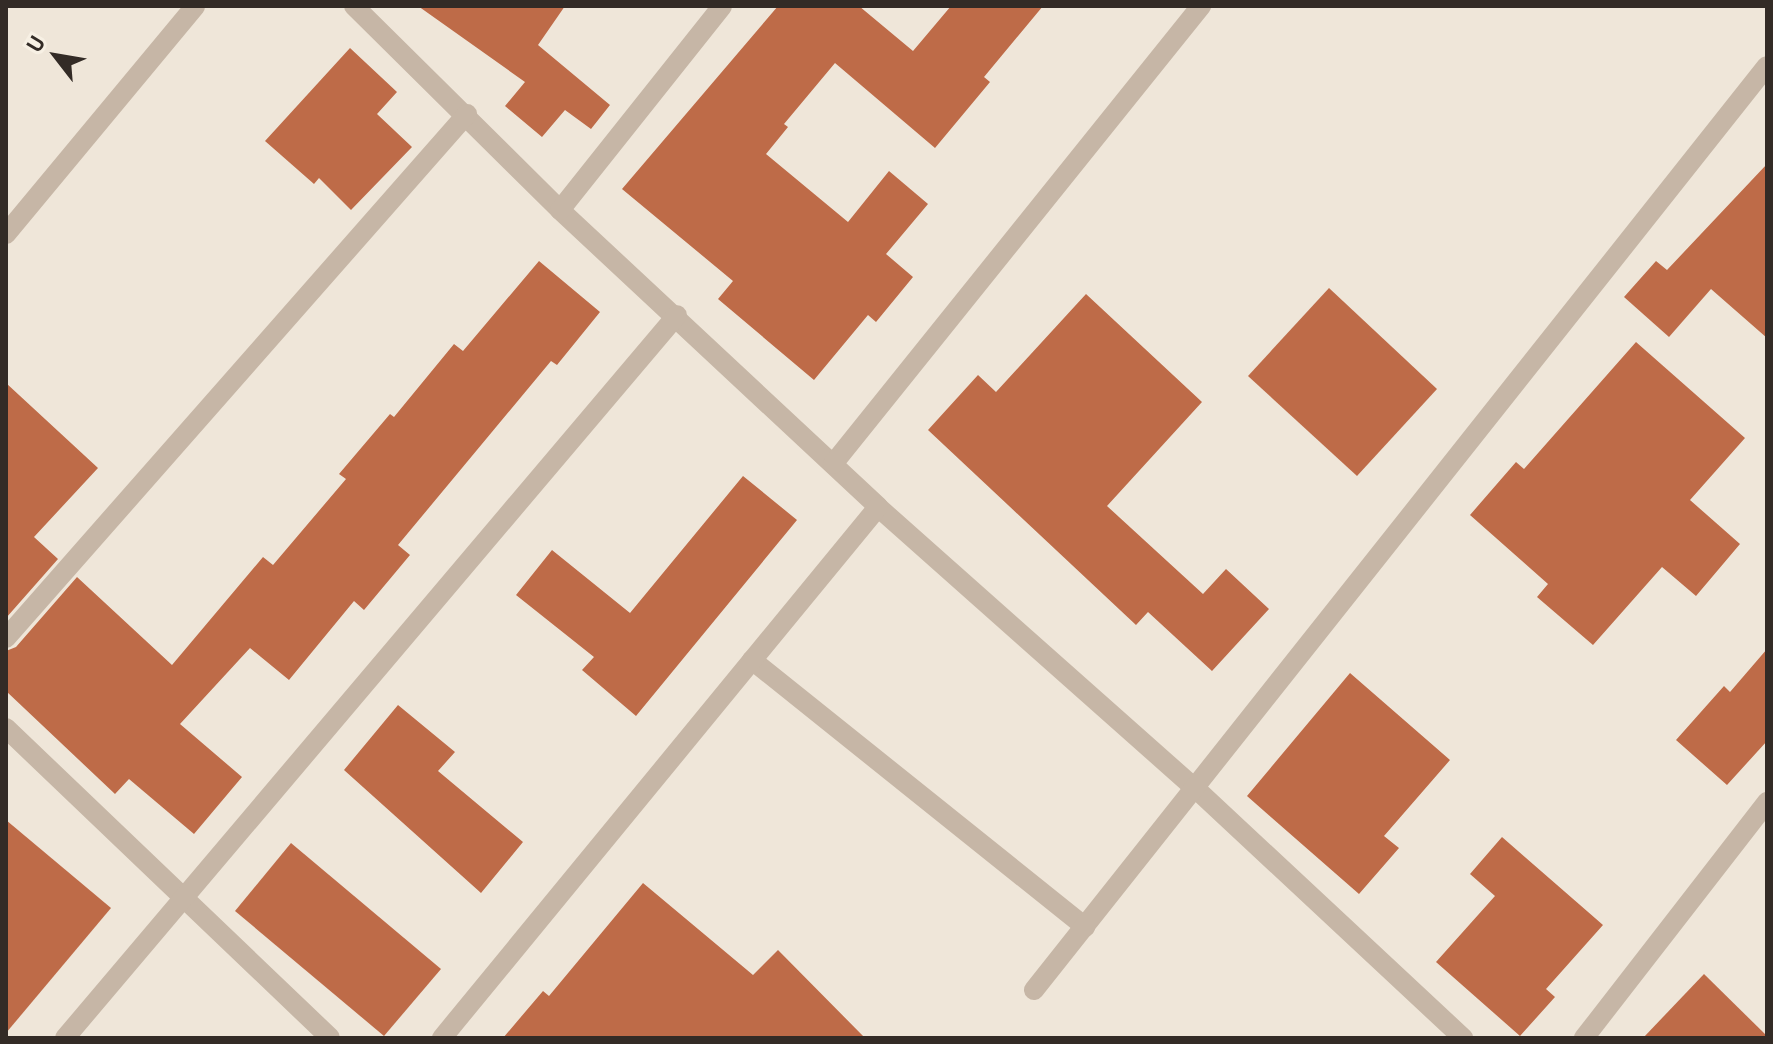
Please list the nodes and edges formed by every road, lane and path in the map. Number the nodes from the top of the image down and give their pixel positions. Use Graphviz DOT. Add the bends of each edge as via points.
graph roads {
  1 [pos="195,6"];
  2 [pos="354,6"];
  3 [pos="722,6"];
  4 [pos="1201,6"];
  5 [pos="1767,66"];
  6 [pos="467,114"];
  7 [pos="560,210"];
  8 [pos="6,234"];
  9 [pos="677,315"];
  10 [pos="833,464"];
  11 [pos="878,507"];
  12 [pos="6,638"];
  13 [pos="752,660"];
  14 [pos="6,728"];
  15 [pos="1195,788"];
  16 [pos="1767,802"];
  17 [pos="181,895"];
  18 [pos="1085,927"];
  19 [pos="1034,990"];
  20 [pos="65,1038"];
  21 [pos="330,1038"];
  22 [pos="442,1038"];
  23 [pos="1463,1038"];
  24 [pos="1584,1038"];
  1 -- 8 [label="street"];
  2 -- 6 [label="street"];
  3 -- 7 [label="street"];
  4 -- 10 [label="street"];
  5 -- 15 [label="street"];
  6 -- 7 [label="street"];
  6 -- 12 [label="street"];
  7 -- 9 [label="street"];
  9 -- 10 [label="street"];
  9 -- 17 [label="street"];
  10 -- 11 [label="street"];
  11 -- 13 [label="street"];
  11 -- 15 [label="street"];
  13 -- 18 [label="street"];
  13 -- 22 [label="street"];
  14 -- 17 [label="street"];
  15 -- 18 [label="street"];
  15 -- 23 [label="street"];
  16 -- 24 [label="street"];
  17 -- 20 [label="street"];
  17 -- 21 [label="street"];
  18 -- 19 [label="street"];
}
